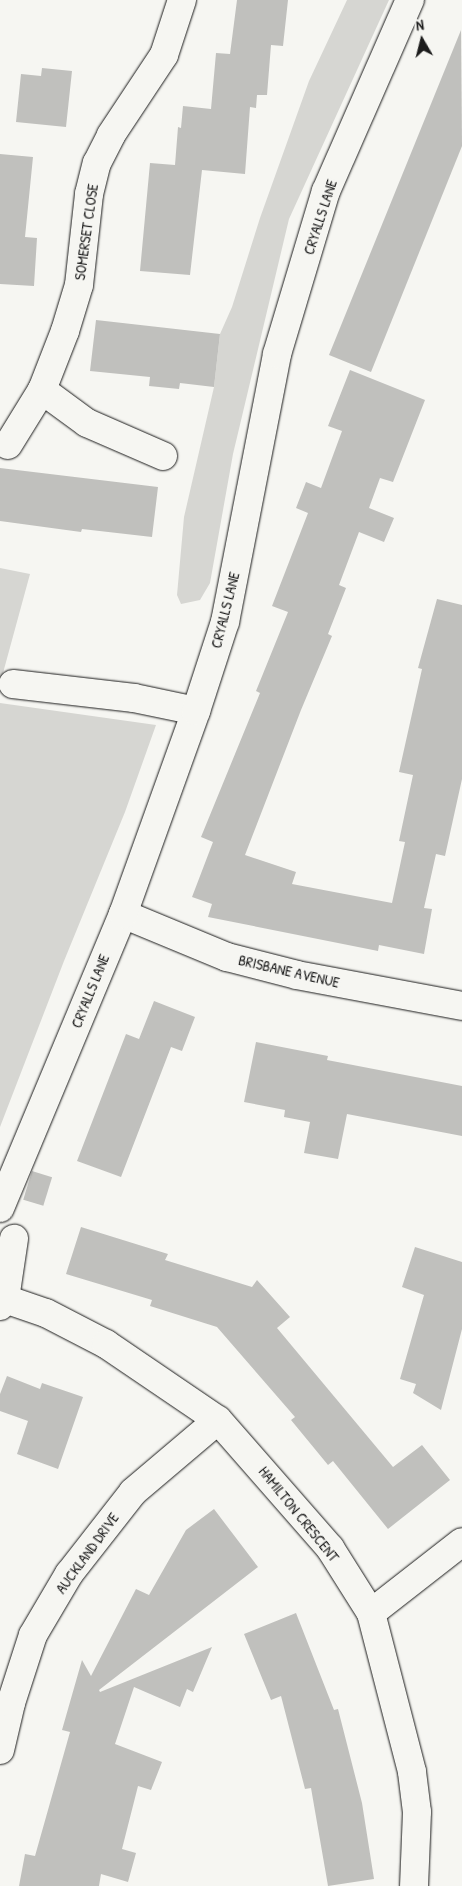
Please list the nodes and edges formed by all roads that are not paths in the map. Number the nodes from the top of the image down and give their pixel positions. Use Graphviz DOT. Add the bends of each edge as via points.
graph roads {
  1 [pos="182,0"];
  2 [pos="410,0"];
  3 [pos="42,390"];
  4 [pos="8,445"];
  5 [pos="163,456"];
  6 [pos="12,684"];
  7 [pos="196,711"];
  8 [pos="122,914"];
  9 [pos="462,1006"];
  10 [pos="0,1208"];
  11 [pos="14,1239"];
  12 [pos="2,1302"];
  13 [pos="218,1420"];
  14 [pos="462,1542"];
  15 [pos="371,1613"];
  16 [pos="0,1750"];
  17 [pos="414,1886"];
  1 -- 3 [label="street, SOMERSET CLOSE" via="164,55 96,163 88,194 79,285 66,331"];
  2 -- 7 [label="street, CRYALLS LANE" via="326,191 277,354 225,622"];
  3 -- 4 [label="street, SOMERSET CLOSE"];
  3 -- 5 [label="street" via="88,423"];
  6 -- 7 [label="street" via="134,698"];
  7 -- 8 [label="street, CRYALLS LANE"];
  8 -- 9 [label="street, BRISBANE AVENUE" via="227,957 297,975"];
  8 -- 10 [label="street, CRYALLS LANE"];
  11 -- 12 [label="street, HAMILTON CRESCENT"];
  12 -- 13 [label="street, HAMILTON CRESCENT" via="46,1314 106,1344"];
  13 -- 15 [label="street, HAMILTON CRESCENT" via="330,1548"];
  13 -- 16 [label="street, AUCKLAND DRIVE" via="133,1492 69,1574 33,1635 11,1702"];
  14 -- 15 [label="street"];
  15 -- 17 [label="street, HAMILTON CRESCENT" via="412,1772 417,1812"];
}
